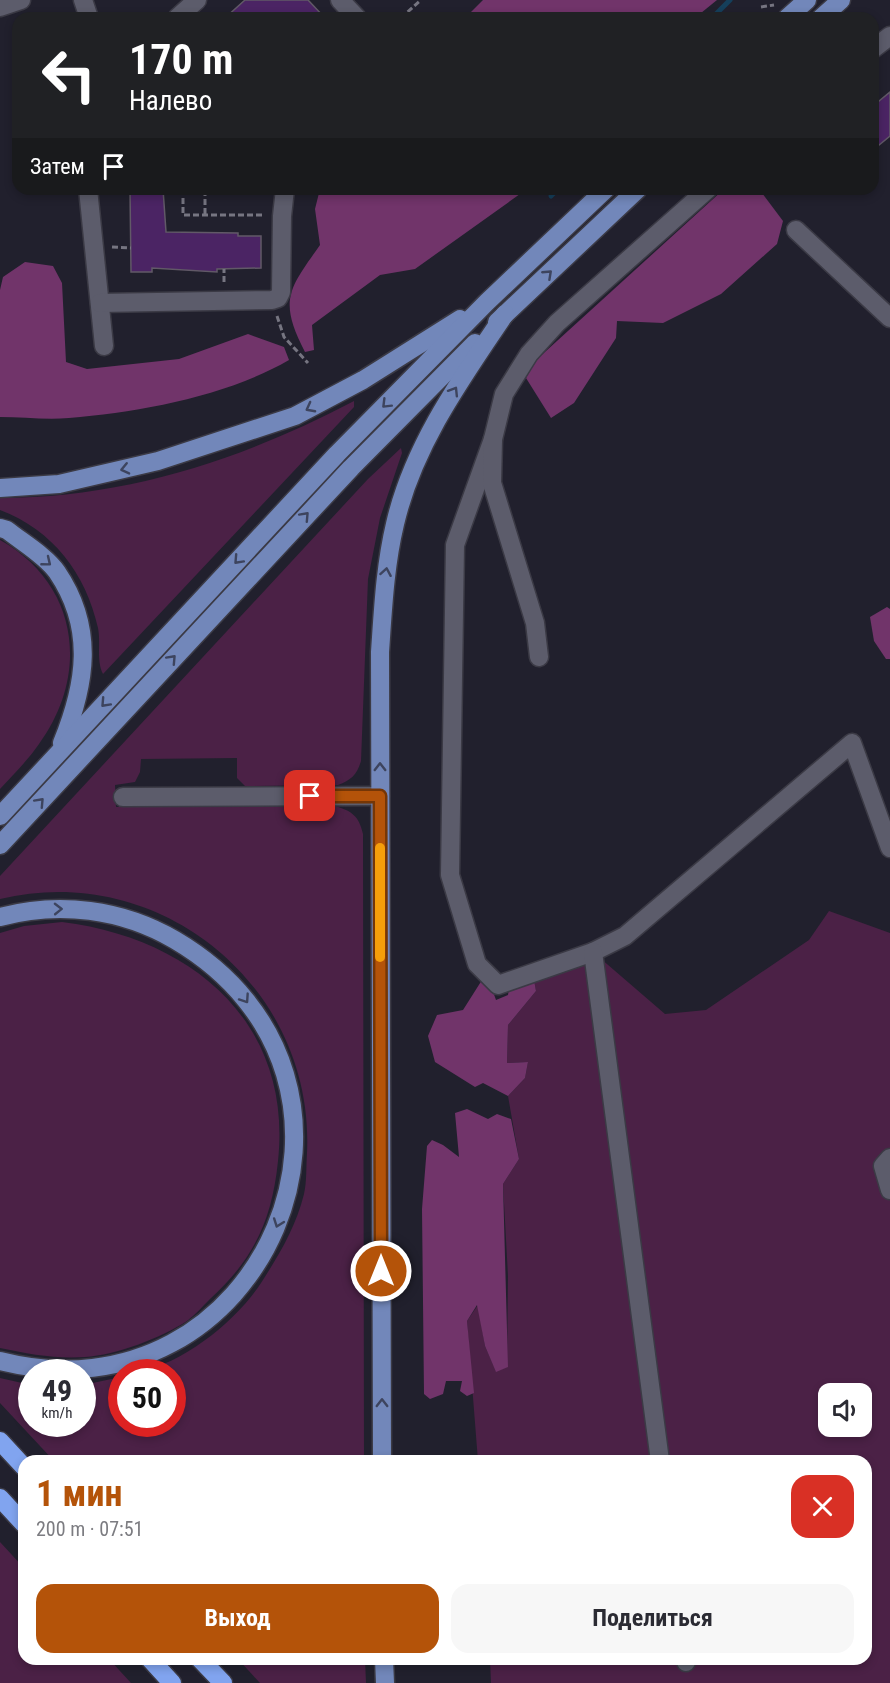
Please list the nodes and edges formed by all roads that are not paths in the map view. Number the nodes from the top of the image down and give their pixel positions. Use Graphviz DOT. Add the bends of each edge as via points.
graph roads {
  1 [pos="21,0"];
  2 [pos="197,0"];
  3 [pos="340,0"];
  4 [pos="807,0"];
  5 [pos="841,0"];
  6 [pos="0,7"];
  7 [pos="184,12"];
  8 [pos="351,12"];
  9 [pos="794,12"];
  10 [pos="828,12"];
  11 [pos="89,195"];
  12 [pos="284,195"];
  13 [pos="600,195"];
  14 [pos="632,195"];
  15 [pos="701,195"];
  16 [pos="796,230"];
  17 [pos="487,302"];
  18 [pos="100,303"];
  19 [pos="505,314"];
  20 [pos="890,318"];
  21 [pos="104,346"];
  22 [pos="493,439"];
  23 [pos="0,488"];
  24 [pos="0,528"];
  25 [pos="539,657"];
  26 [pos="58,754"];
  27 [pos="380,796"];
  28 [pos="123,797"];
  29 [pos="0,816"];
  30 [pos="0,845"];
  31 [pos="890,848"];
  32 [pos="0,917"];
  33 [pos="593,952"];
  34 [pos="890,1158"];
  35 [pos="890,1190"];
  36 [pos="0,1361"];
  37 [pos="0,1441"];
  38 [pos="382,1455"];
  39 [pos="659,1455"];
  40 [pos="18,1460"];
  41 [pos="0,1498"];
  42 [pos="18,1518"];
  43 [pos="156,1665"];
  44 [pos="206,1665"];
  45 [pos="384,1665"];
  46 [pos="172,1683"];
  47 [pos="223,1683"];
  48 [pos="385,1683"];
  1 -- 6 [label="street"];
  2 -- 7 [label="street"];
  3 -- 8 [label="street"];
  4 -- 9 [label="main road"];
  5 -- 10 [label="main road"];
  11 -- 18 [label="street"];
  12 -- 18 [label="street" via="278,298"];
  13 -- 17 [label="main road"];
  19 -- 14 [label="main road, one-way"];
  15 -- 22 [label="street" via="557,323 529,354 504,394"];
  16 -- 20 [label="street"];
  17 -- 23 [label="main road, one-way" via="363,380 295,416 159,461 59,484"];
  17 -- 26 [label="main road, one-way" via="337,453"];
  18 -- 21 [label="street"];
  27 -- 19 [label="main road, one-way" via="384,583 395,523 417,457 451,394"];
  30 -- 19 [label="main road, one-way" via="351,468"];
  22 -- 25 [label="street" via="492,483 535,623"];
  22 -- 33 [label="street" via="455,545 450,875 477,964 498,985"];
  24 -- 26 [label="main road, one-way" via="56,570 77,611 84,667 75,712"];
  26 -- 29 [label="main road"];
  27 -- 28 [label="street"];
  38 -- 27 [label="main road, one-way"];
  31 -- 33 [label="street" via="852,743 625,936"];
  32 -- 36 [label="main road, one-way" via="60,908 104,912 157,930 200,955 241,992 268,1034 288,1082 295,1132 290,1191 271,1241 236,1293 193,1331 138,1358 83,1370 33,1369"];
  33 -- 39 [label="street"];
  34 -- 35 [label="street" via="884,1166"];
  37 -- 40 [label="highway"];
  41 -- 42 [label="highway"];
  43 -- 46 [label="highway"];
  44 -- 47 [label="highway"];
  45 -- 48 [label="main road"];
}
